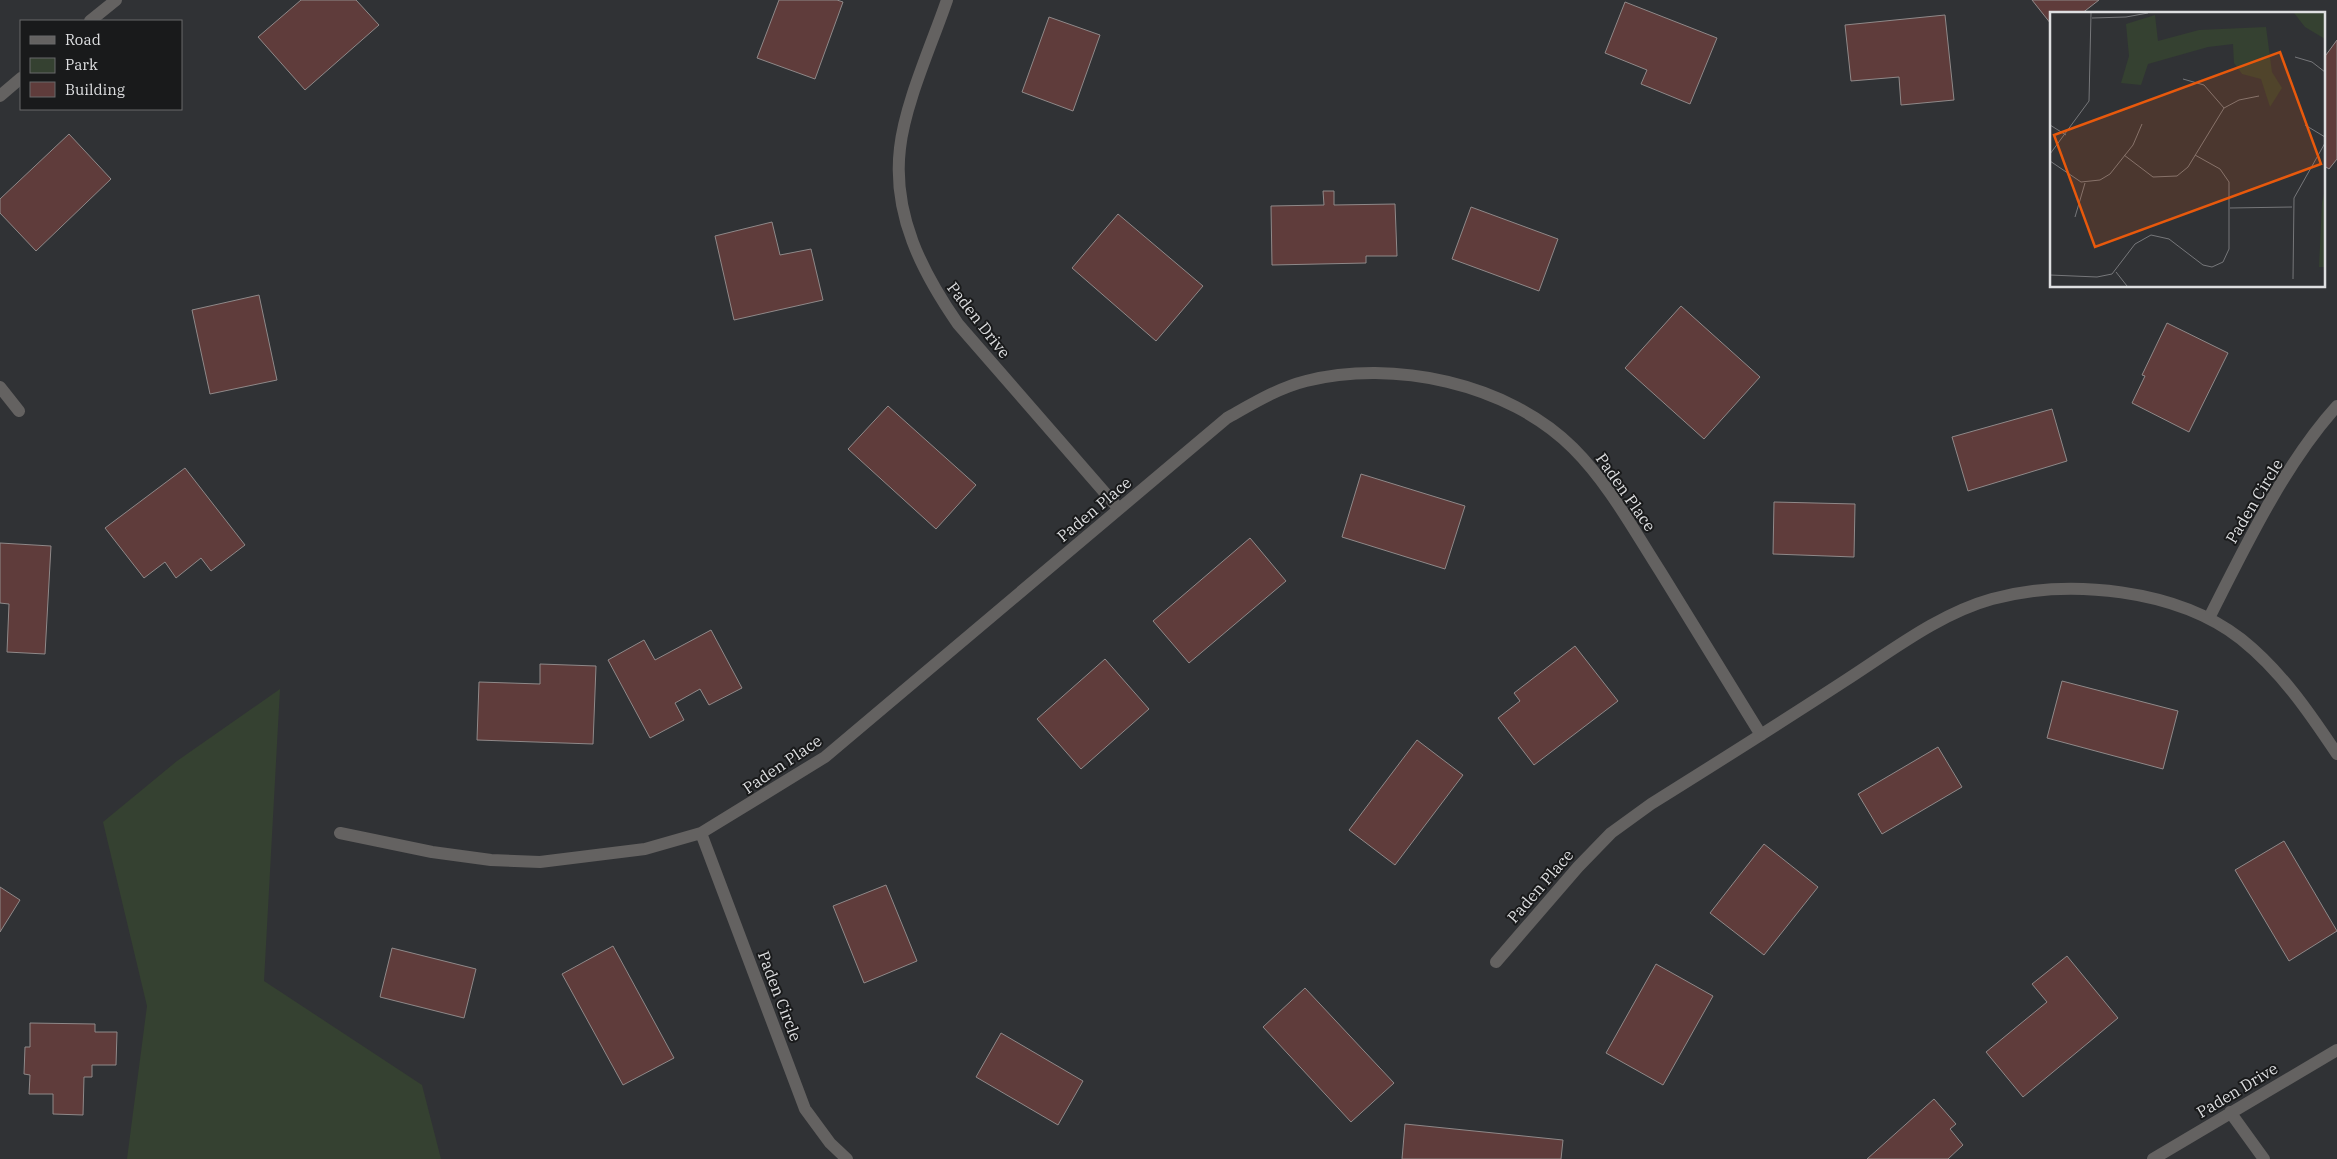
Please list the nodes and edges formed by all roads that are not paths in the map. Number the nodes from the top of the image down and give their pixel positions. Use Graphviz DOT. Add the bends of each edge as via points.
graph roads {
  1 [pos="116,0"];
  2 [pos="947,0"];
  3 [pos="91,20"];
  4 [pos="20,79"];
  5 [pos="0,96"];
  6 [pos="0,388"];
  7 [pos="2337,406"];
  8 [pos="19,411"];
  9 [pos="1120,509"];
  10 [pos="2208,618"];
  11 [pos="1761,735"];
  12 [pos="2337,754"];
  13 [pos="340,833"];
  14 [pos="701,833"];
  15 [pos="1496,962"];
  16 [pos="2337,1050"];
  17 [pos="2230,1112"];
  18 [pos="847,1159"];
  19 [pos="2153,1159"];
  20 [pos="2264,1159"];
  1 -- 3 [label="street"];
  2 -- 9 [label="street, Paden Drive" via="906,118 900,148 899,186 908,230 935,291 958,324"];
  4 -- 5 [label="street"];
  6 -- 8 [label="street"];
  7 -- 10 [label="street, Paden Circle" via="2325,418 2280,487"];
  9 -- 11 [label="street, Paden Place" via="1227,418 1305,381 1354,373 1405,375 1448,381 1488,395 1538,420 1572,447 1598,475"];
  9 -- 14 [label="street, Paden Place" via="825,757"];
  10 -- 11 [label="street, Paden Place" via="2173,604 2118,592 2065,588 1991,599 1913,637"];
  10 -- 12 [label="street, Paden Place" via="2240,639 2270,665 2301,700"];
  11 -- 15 [label="street, Paden Place" via="1610,833"];
  13 -- 14 [label="street, Paden Place" via="432,852 491,860 540,862 645,849"];
  14 -- 18 [label="street, Paden Circle" via="805,1109 830,1143"];
  16 -- 17 [label="street, Paden Drive"];
  17 -- 19 [label="street, Paden Drive"];
  17 -- 20 [label="street"];
}
